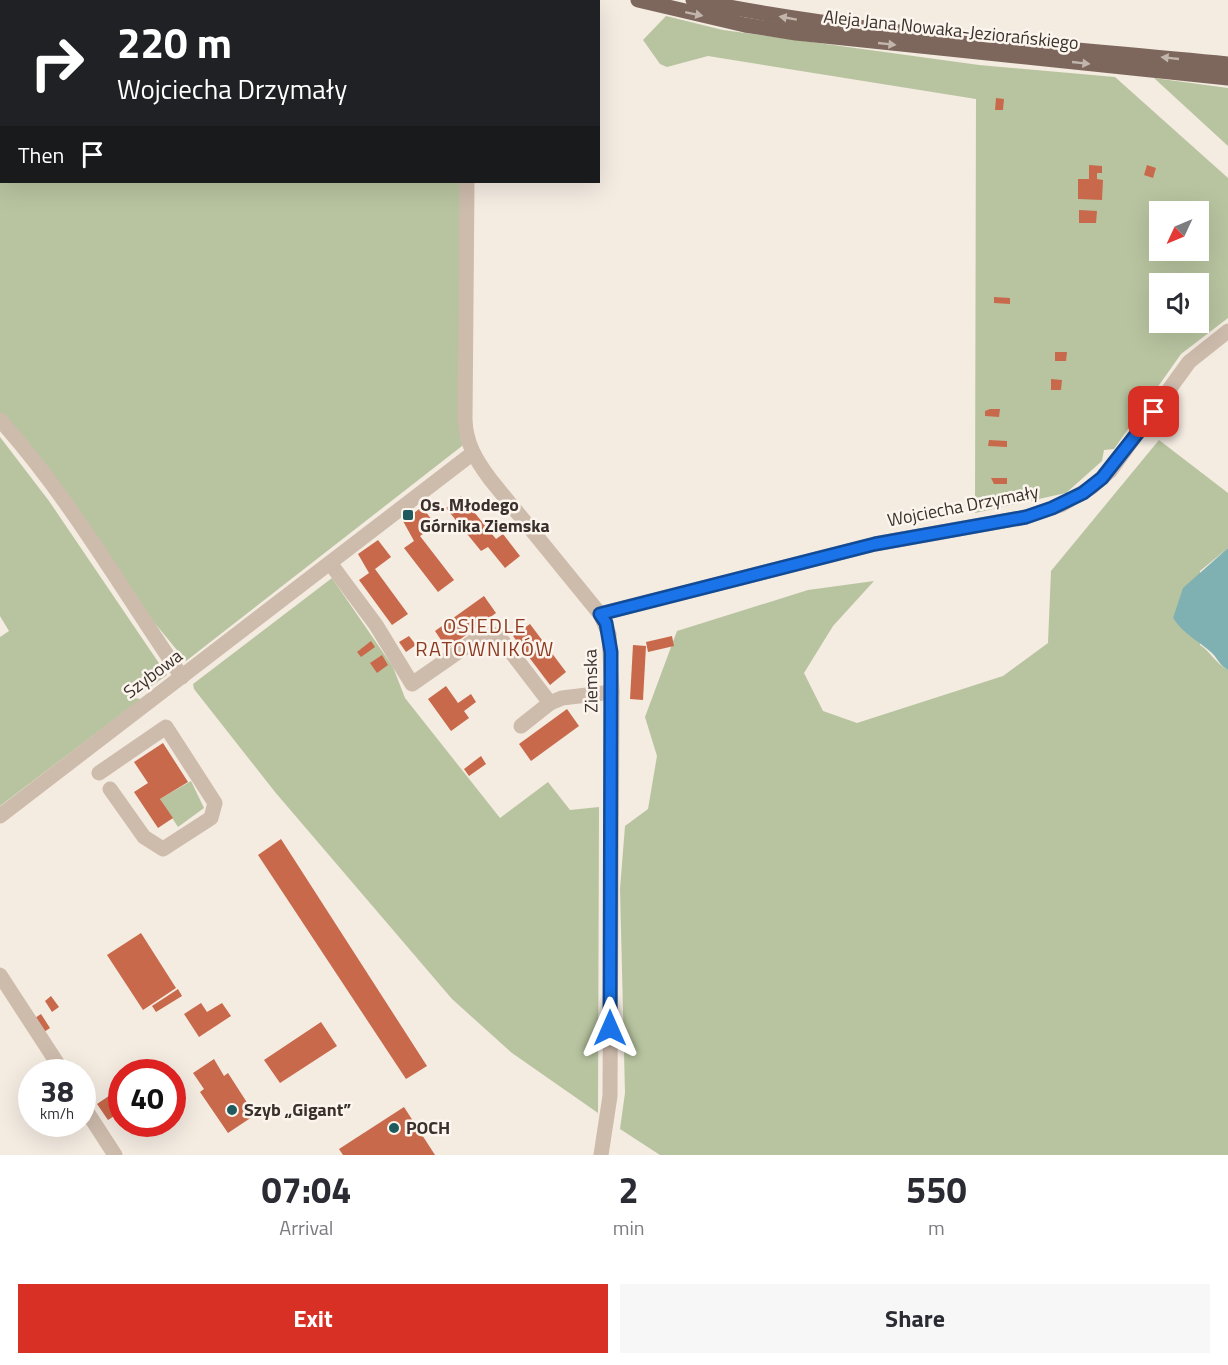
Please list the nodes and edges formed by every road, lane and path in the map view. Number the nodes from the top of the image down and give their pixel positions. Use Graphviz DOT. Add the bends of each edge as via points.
graph roads {
  1 [pos="638,0"];
  2 [pos="693,0"];
  3 [pos="1228,64"];
  4 [pos="1228,78"];
  5 [pos="467,183"];
  6 [pos="1228,332"];
  7 [pos="0,420"];
  8 [pos="472,453"];
  9 [pos="330,563"];
  10 [pos="600,614"];
  11 [pos="182,676"];
  12 [pos="612,692"];
  13 [pos="550,703"];
  14 [pos="520,726"];
  15 [pos="99,773"];
  16 [pos="110,789"];
  17 [pos="0,816"];
  18 [pos="0,975"];
  19 [pos="55,1059"];
  20 [pos="96,1126"];
  21 [pos="115,1155"];
  22 [pos="601,1155"];
  1 -- 4 [label="main road, Aleja Jana Nowaka-Jeziorańskiego, one-way" via="796,33"];
  3 -- 2 [label="main road, Aleja Jana Nowaka-Jeziorańskiego, one-way" via="832,24"];
  5 -- 8 [label="street, Ziemska" via="465,420"];
  6 -- 10 [label="street, Wojciecha Drzymały" via="1189,362 1110,471 1061,505 1026,517 875,544"];
  7 -- 11 [label="street" via="32,455"];
  8 -- 9 [label="street, Szybowa"];
  8 -- 10 [label="street, Ziemska"];
  9 -- 11 [label="street, Szybowa"];
  9 -- 13 [label="street" via="412,684 484,634 493,634"];
  10 -- 12 [label="street, Ziemska" via="609,634"];
  11 -- 17 [label="street, Szybowa"];
  12 -- 13 [label="street"];
  12 -- 22 [label="street, Ziemska" via="610,1096"];
  13 -- 14 [label="street"];
  15 -- 16 [label="street" via="166,728 215,803 211,818 163,849 144,837"];
  18 -- 19 [label="street"];
  20 -- 21 [label="street"];
}
